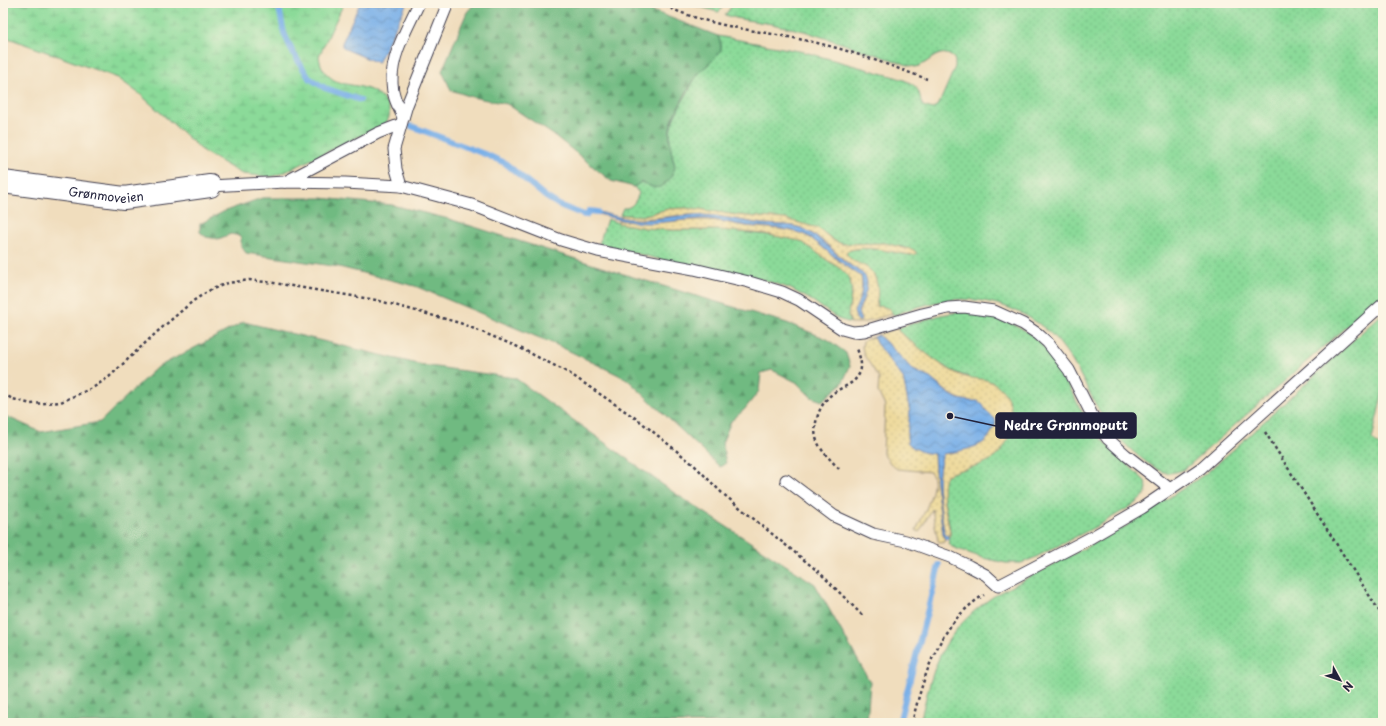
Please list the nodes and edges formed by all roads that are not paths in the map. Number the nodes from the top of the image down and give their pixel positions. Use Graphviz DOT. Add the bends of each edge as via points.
graph roads {
  1 [pos="419,3"];
  2 [pos="448,3"];
  3 [pos="402,121"];
  4 [pos="3,182"];
  5 [pos="285,182"];
  6 [pos="210,186"];
  7 [pos="401,186"];
  8 [pos="1383,304"];
  9 [pos="786,480"];
  10 [pos="1170,489"];
  1 -- 3 [label="lane" via="397,53 392,72 395,100"];
  2 -- 3 [label="lane"];
  3 -- 5 [label="lane"];
  3 -- 7 [label="lane" via="394,149"];
  4 -- 6 [label="street, Grønmoveien" via="124,198"];
  5 -- 6 [label="lane"];
  5 -- 7 [label="lane" via="345,182"];
  7 -- 10 [label="lane" via="472,205 562,240 598,251 694,269 782,292 799,300 842,329 853,332 948,308 964,307 994,311 1018,321 1038,334 1069,370 1095,421 1108,439"];
  8 -- 10 [label="lane" via="1201,468"];
  9 -- 10 [label="lane" via="834,516 873,534 906,541 950,557 986,575 998,586 1092,537"];
}
